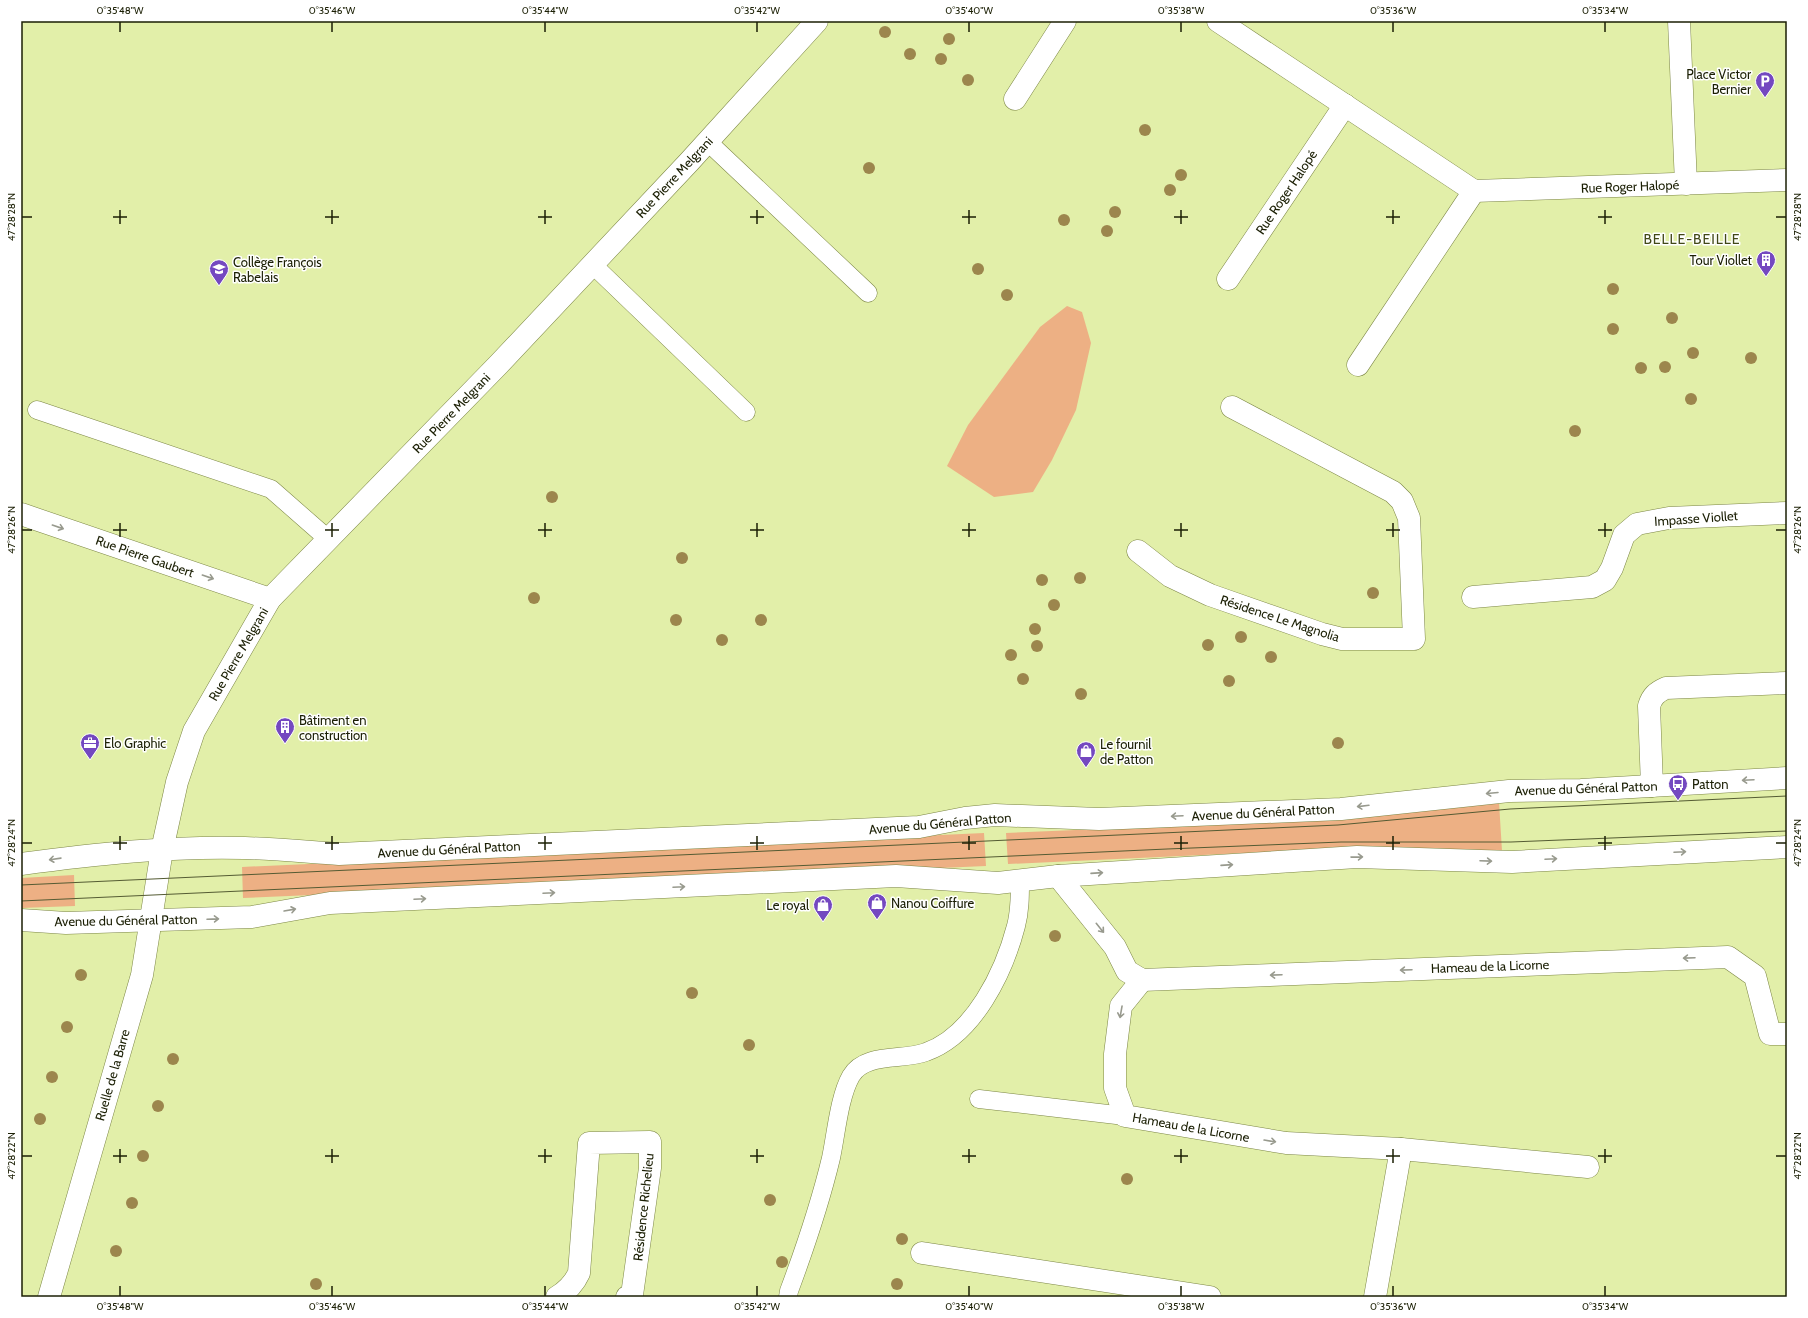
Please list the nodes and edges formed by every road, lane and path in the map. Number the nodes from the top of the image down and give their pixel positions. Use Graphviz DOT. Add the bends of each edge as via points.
graph roads {
  1 [pos="817,21"];
  2 [pos="1065,21"];
  3 [pos="1218,21"];
  4 [pos="1679,21"];
  5 [pos="1015,99"];
  6 [pos="1345,105"];
  7 [pos="708,142"];
  8 [pos="1787,180"];
  9 [pos="1686,184"];
  10 [pos="1474,190"];
  11 [pos="592,264"];
  12 [pos="1228,279"];
  13 [pos="868,293"];
  14 [pos="1358,365"];
  15 [pos="1232,407"];
  16 [pos="37,410"];
  17 [pos="746,412"];
  18 [pos="1787,513"];
  19 [pos="21,514"];
  20 [pos="328,539"];
  21 [pos="1138,551"];
  22 [pos="1473,597"];
  23 [pos="270,599"];
  24 [pos="1787,683"];
  25 [pos="1787,778"];
  26 [pos="1652,786"];
  27 [pos="1787,847"];
  28 [pos="162,850"];
  29 [pos="21,864"];
  30 [pos="1058,876"];
  31 [pos="1020,881"];
  32 [pos="21,920"];
  33 [pos="151,920"];
  34 [pos="1142,980"];
  35 [pos="1787,1034"];
  36 [pos="980,1099"];
  37 [pos="1125,1116"];
  38 [pos="1401,1149"];
  39 [pos="1588,1167"];
  40 [pos="922,1253"];
  41 [pos="560,1296"];
  42 [pos="48,1297"];
  43 [pos="627,1297"];
  44 [pos="788,1297"];
  45 [pos="1203,1297"];
  46 [pos="1376,1297"];
  1 -- 7 [label="street, Rue Pierre Melgrani"];
  2 -- 5 [label="street"];
  3 -- 6 [label="street"];
  4 -- 9 [label="street"];
  6 -- 10 [label="street"];
  6 -- 12 [label="street, Rue Roger Halopé"];
  7 -- 11 [label="street, Rue Pierre Melgrani"];
  7 -- 13 [label="lane"];
  8 -- 9 [label="street, Rue Roger Halopé"];
  9 -- 10 [label="street, Rue Roger Halopé"];
  10 -- 14 [label="street"];
  11 -- 17 [label="lane"];
  11 -- 20 [label="street, Rue Pierre Melgrani"];
  15 -- 21 [label="street, Résidence Le Magnolia" via="1393,492 1402,501 1409,518 1414,639 1342,639 1322,634 1210,595 1170,576"];
  16 -- 20 [label="lane" via="271,489"];
  18 -- 22 [label="street, Impasse Viollet" via="1669,518 1637,524 1624,535 1605,580 1592,587"];
  19 -- 23 [label="street, Rue Pierre Gaubert, one-way"];
  20 -- 23 [label="street, Rue Pierre Melgrani"];
  23 -- 28 [label="street, Rue Pierre Melgrani" via="194,731 177,782"];
  24 -- 26 [label="street" via="1660,690 1649,706"];
  25 -- 26 [label="street, Avenue du Général Patton, one-way"];
  26 -- 28 [label="street, Avenue du Général Patton, one-way" via="1509,791 1341,809 1099,819 995,815 919,827 339,854 247,848"];
  30 -- 27 [label="street, Avenue du Général Patton, one-way" via="1357,857 1512,862"];
  28 -- 29 [label="street, Avenue du Général Patton, one-way" via="88,855"];
  28 -- 33 [label="street, Ruelle de la Barre"];
  30 -- 31 [label="street, Avenue du Général Patton"];
  30 -- 34 [label="street, one-way" via="1115,947 1127,971"];
  33 -- 31 [label="street, Avenue du Général Patton, one-way" via="252,917 330,903 896,876 984,883"];
  31 -- 44 [label="lane" via="1019,912 1002,967 987,997 963,1027 941,1045 927,1052 877,1060 858,1066 851,1077 844,1094 831,1159 811,1230"];
  32 -- 33 [label="street, Avenue du Général Patton" via="66,923"];
  33 -- 42 [label="street, Ruelle de la Barre" via="142,975"];
  35 -- 34 [label="street, Hameau de la Licorne, one-way" via="1770,1034 1756,976 1728,957"];
  34 -- 37 [label="street, Hameau de la Licorne, one-way" via="1121,1006 1115,1054 1115,1088"];
  36 -- 37 [label="lane"];
  37 -- 38 [label="street, Hameau de la Licorne, one-way" via="1286,1143"];
  38 -- 39 [label="street, Hameau de la Licorne"];
  38 -- 46 [label="street"];
  40 -- 45 [label="street"];
  41 -- 43 [label="street, Résidence Richelieu" via="575,1282 579,1273 589,1142 650,1142 650,1168 632,1295"];
}
